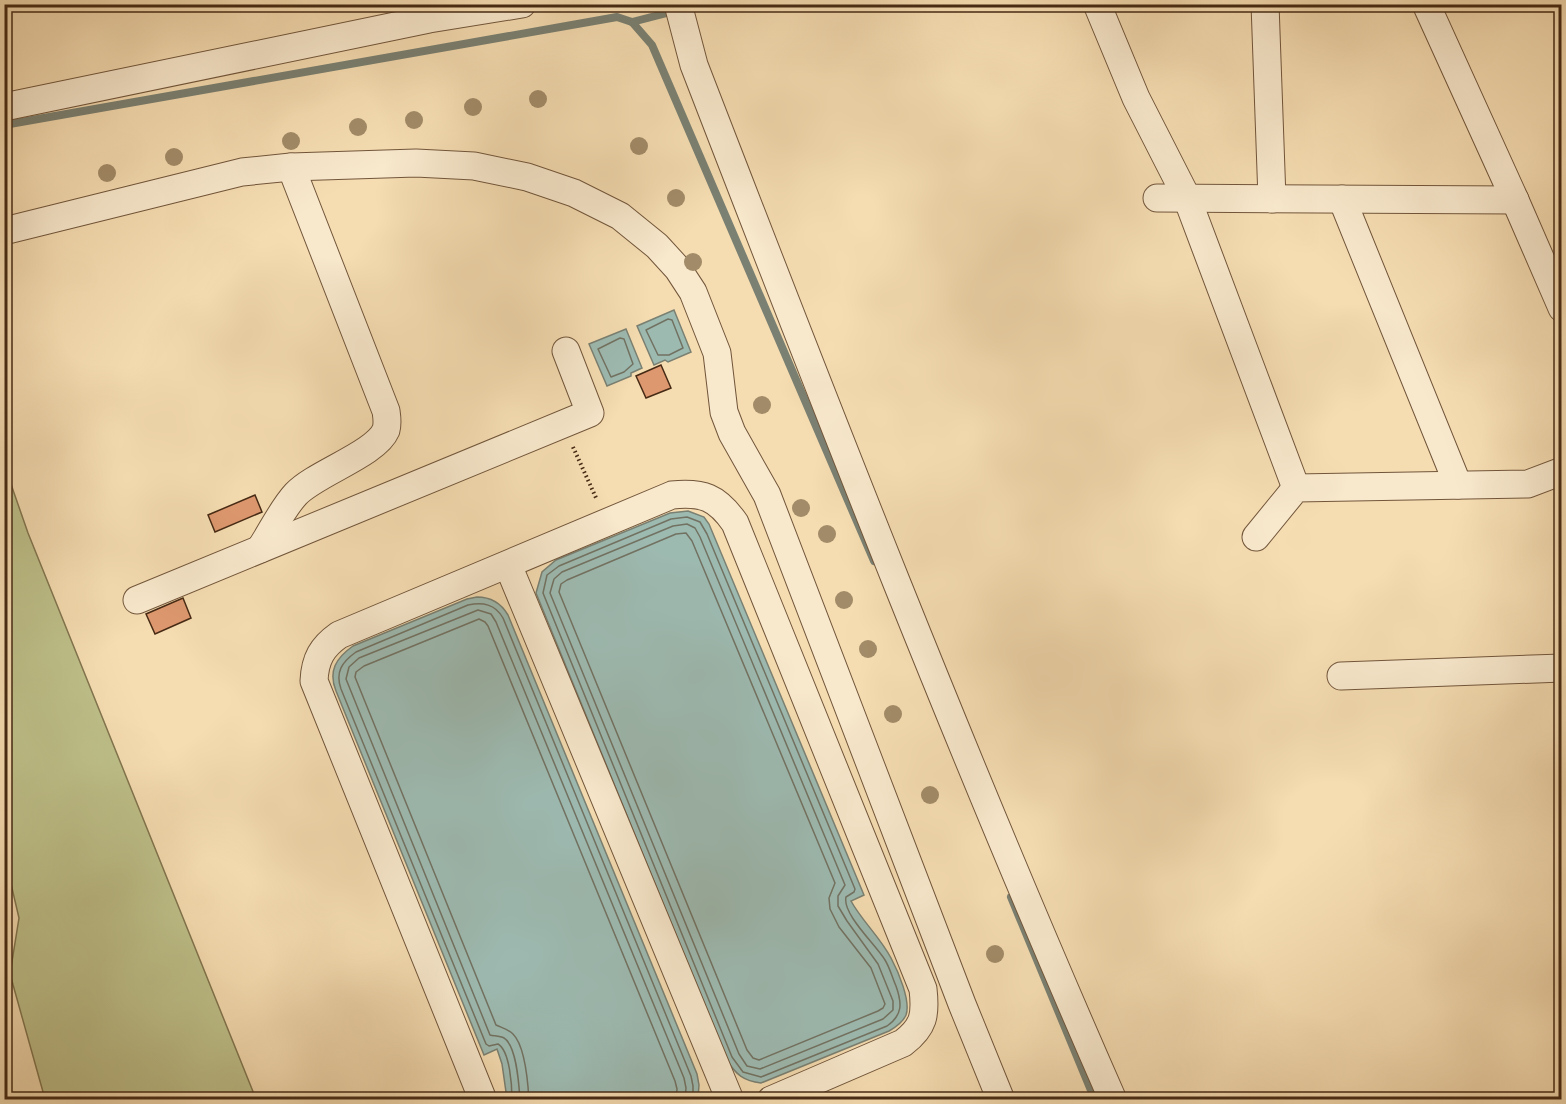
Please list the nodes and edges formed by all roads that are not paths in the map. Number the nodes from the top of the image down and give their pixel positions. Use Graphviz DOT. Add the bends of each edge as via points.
graph roads {
  1 [pos="522,4"];
  2 [pos="678,4"];
  3 [pos="1097,4"];
  4 [pos="1265,4"];
  5 [pos="1426,4"];
  6 [pos="425,12"];
  7 [pos="4,107"];
  8 [pos="291,167"];
  9 [pos="1157,198"];
  10 [pos="1187,198"];
  11 [pos="1272,199"];
  12 [pos="1342,199"];
  13 [pos="1515,200"];
  14 [pos="4,231"];
  15 [pos="1562,308"];
  16 [pos="566,351"];
  17 [pos="1562,471"];
  18 [pos="1458,485"];
  19 [pos="1296,488"];
  20 [pos="1256,537"];
  21 [pos="260,549"];
  22 [pos="508,565"];
  23 [pos="136,600"];
  24 [pos="1562,669"];
  25 [pos="1341,676"];
  26 [pos="962,1004"];
  27 [pos="922,1020"];
  28 [pos="483,1100"];
  29 [pos="730,1100"];
  30 [pos="771,1100"];
  31 [pos="1001,1100"];
  32 [pos="1113,1100"];
  1 -- 6 [label="street"];
  2 -- 32 [label="street" via="694,65 877,536"];
  3 -- 10 [label="street" via="1136,98"];
  4 -- 11 [label="street"];
  5 -- 13 [label="street"];
  6 -- 7 [label="street"];
  8 -- 14 [label="street" via="242,172"];
  8 -- 21 [label="street" via="387,420 386,429 374,444 296,494"];
  8 -- 26 [label="street" via="416,163 474,166 527,177 574,193 620,216 678,269 693,292 717,353 724,412 732,433 767,495"];
  9 -- 10 [label="street"];
  10 -- 11 [label="street"];
  10 -- 19 [label="street"];
  11 -- 12 [label="street"];
  12 -- 13 [label="street"];
  12 -- 18 [label="street"];
  13 -- 15 [label="street"];
  16 -- 21 [label="street" via="591,413"];
  17 -- 18 [label="street" via="1528,483"];
  18 -- 19 [label="street"];
  19 -- 20 [label="street"];
  21 -- 23 [label="street"];
  22 -- 27 [label="street" via="672,495 691,493 709,497 724,508 735,523 923,989"];
  22 -- 28 [label="street" via="339,635 319,654 314,681"];
  22 -- 29 [label="street"];
  24 -- 25 [label="street"];
  26 -- 27 [label="street"];
  26 -- 31 [label="street"];
  27 -- 30 [label="street" via="915,1034 903,1043"];
}
